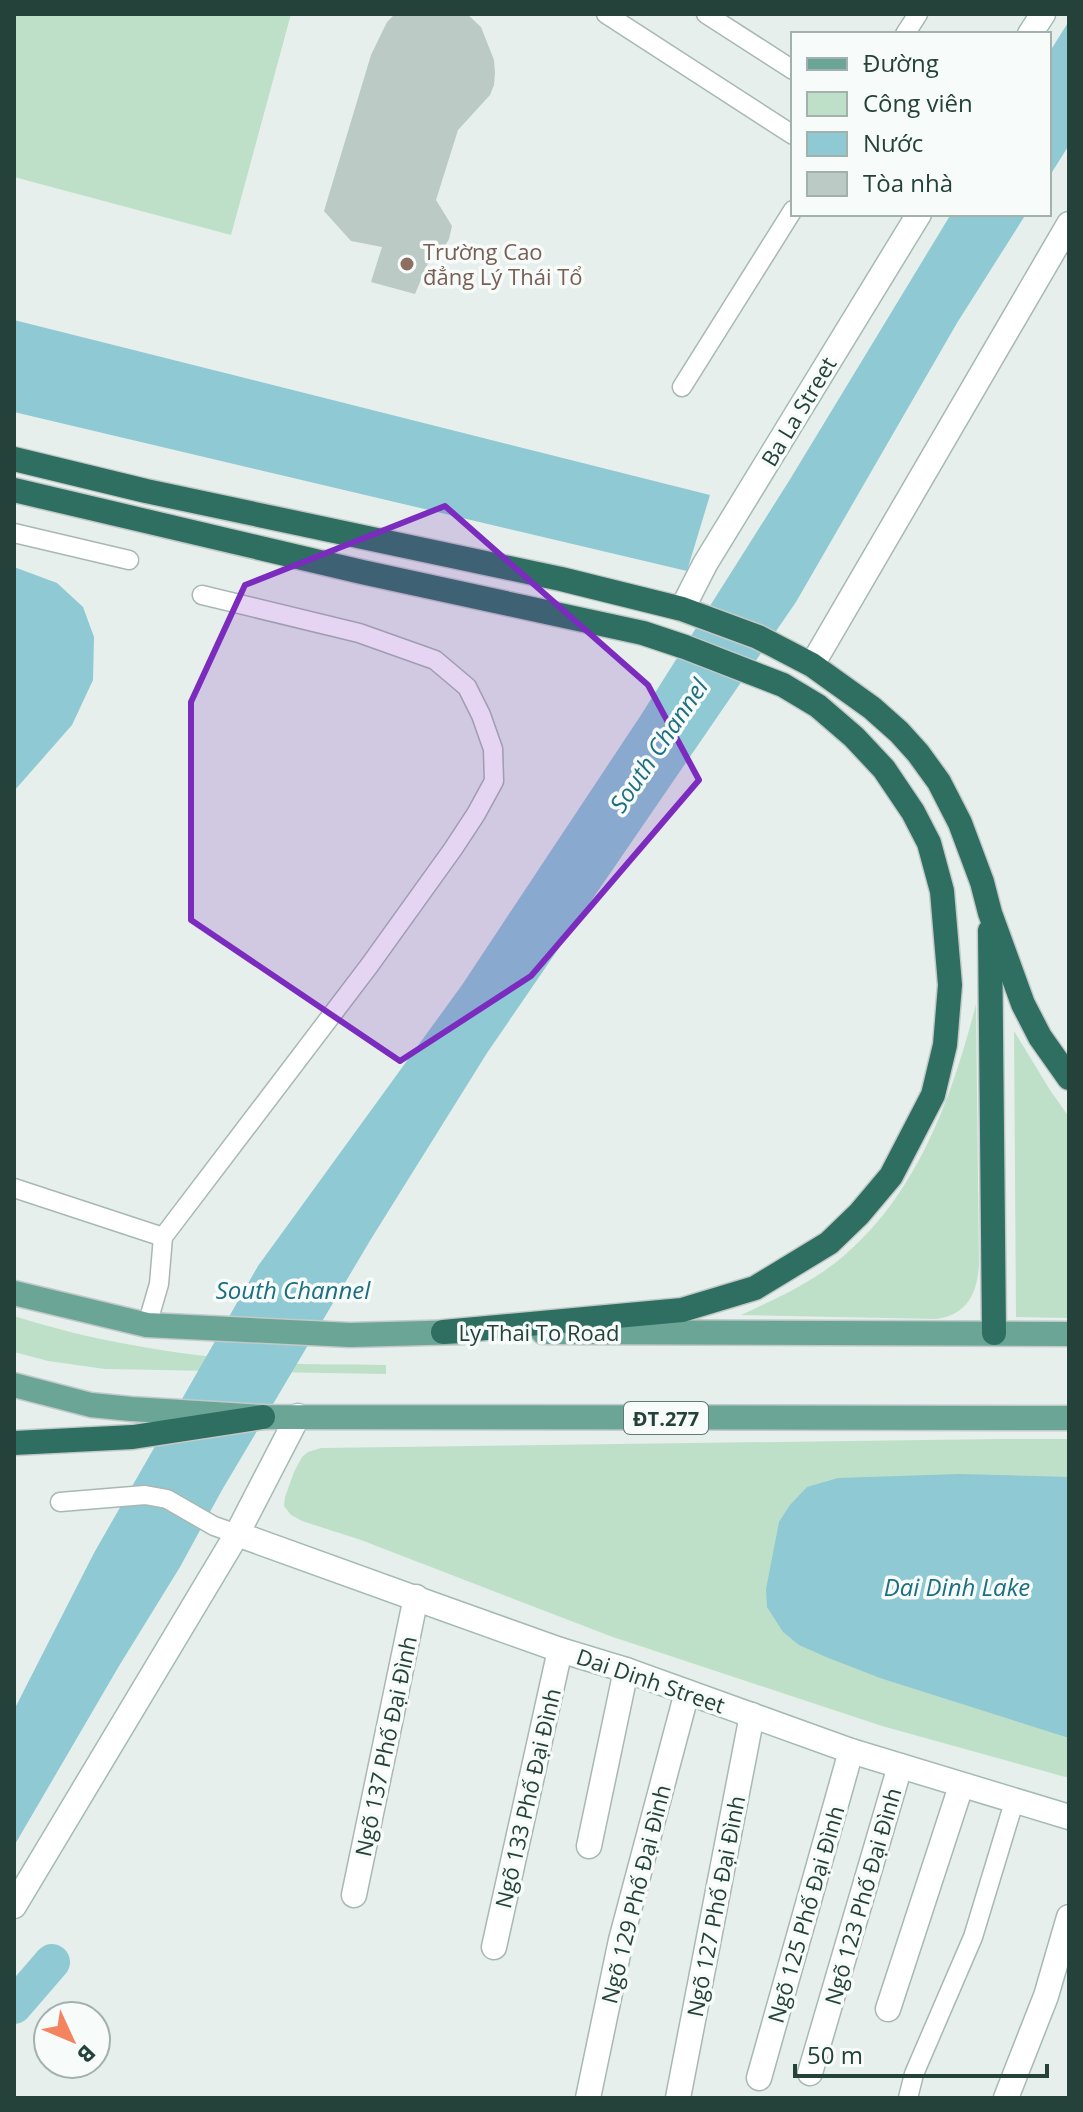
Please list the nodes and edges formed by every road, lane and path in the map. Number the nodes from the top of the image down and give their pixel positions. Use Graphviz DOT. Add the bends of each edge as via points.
graph roads {
  1 [pos="606,14"];
  2 [pos="706,14"];
  3 [pos="918,14"];
  4 [pos="1043,14"];
  5 [pos="906,32"];
  6 [pos="1031,32"];
  7 [pos="791,69"];
  8 [pos="791,134"];
  9 [pos="791,213"];
  10 [pos="916,216"];
  11 [pos="1069,224"];
  12 [pos="682,387"];
  13 [pos="14,459"];
  14 [pos="14,490"];
  15 [pos="14,533"];
  16 [pos="129,560"];
  17 [pos="202,595"];
  18 [pos="682,609"];
  19 [pos="812,665"];
  20 [pos="990,913"];
  21 [pos="1069,1078"];
  22 [pos="14,1188"];
  23 [pos="163,1237"];
  24 [pos="14,1293"];
  25 [pos="147,1325"];
  26 [pos="443,1332"];
  27 [pos="994,1333"];
  28 [pos="1069,1334"];
  29 [pos="14,1385"];
  30 [pos="298,1416"];
  31 [pos="263,1417"];
  32 [pos="1069,1418"];
  33 [pos="14,1443"];
  34 [pos="60,1502"];
  35 [pos="237,1534"];
  36 [pos="416,1597"];
  37 [pos="560,1650"];
  38 [pos="626,1670"];
  39 [pos="687,1692"];
  40 [pos="752,1715"];
  41 [pos="851,1751"];
  42 [pos="900,1766"];
  43 [pos="961,1786"];
  44 [pos="1014,1802"];
  45 [pos="1069,1817"];
  46 [pos="589,1846"];
  47 [pos="354,1895"];
  48 [pos="14,1906"];
  49 [pos="1069,1917"];
  50 [pos="494,1947"];
  51 [pos="888,2009"];
  52 [pos="810,2073"];
  53 [pos="759,2078"];
  54 [pos="588,2098"];
  55 [pos="678,2098"];
  56 [pos="908,2098"];
  57 [pos="1006,2098"];
  1 -- 8 [label="lane"];
  2 -- 7 [label="lane"];
  3 -- 5 [label="lane"];
  4 -- 6 [label="street"];
  9 -- 12 [label="lane"];
  10 -- 18 [label="street, Ba La Street"];
  11 -- 19 [label="street"];
  13 -- 18 [label="highway"];
  14 -- 26 [label="highway" via="643,633 783,685 818,706 884,769 929,843 942,891 950,985 945,1045 933,1095 913,1135 891,1176 859,1214 829,1243 755,1288 682,1310"];
  15 -- 16 [label="lane"];
  17 -- 23 [label="lane" via="359,633 435,660 467,687 481,715 493,749 494,781 377,955"];
  18 -- 19 [label="highway" via="758,637"];
  19 -- 20 [label="highway" via="899,732 939,782 960,823"];
  20 -- 21 [label="highway" via="1023,1004"];
  20 -- 27 [label="highway"];
  22 -- 23 [label="lane"];
  23 -- 25 [label="lane" via="159,1284"];
  24 -- 25 [label="main road, Ly Thai To Road"];
  25 -- 26 [label="main road, Ly Thai To Road" via="350,1335"];
  26 -- 27 [label="main road, Ly Thai To Road"];
  27 -- 28 [label="main road, Ly Thai To Road"];
  29 -- 31 [label="main road, ĐT.277" via="91,1405"];
  30 -- 31 [label="main road, ĐT.277"];
  30 -- 32 [label="main road, ĐT.277"];
  30 -- 35 [label="street"];
  31 -- 33 [label="highway" via="133,1437"];
  34 -- 35 [label="lane" via="145,1495 167,1499"];
  35 -- 36 [label="street, Dai Dinh Street"];
  35 -- 48 [label="street"];
  36 -- 37 [label="street, Dai Dinh Street"];
  36 -- 47 [label="street, Ngõ 137 Phố Đại Đình"];
  37 -- 38 [label="street, Dai Dinh Street"];
  37 -- 50 [label="street, Ngõ 133 Phố Đại Đình"];
  38 -- 39 [label="street, Dai Dinh Street"];
  38 -- 46 [label="street"];
  39 -- 40 [label="street, Dai Dinh Street"];
  39 -- 54 [label="street, Ngõ 129 Phố Đại Đình" via="621,1940"];
  40 -- 41 [label="street, Dai Dinh Street"];
  40 -- 55 [label="street, Ngõ 127 Phố Đại Đình"];
  41 -- 42 [label="street, Dai Dinh Street"];
  41 -- 53 [label="street, Ngõ 125 Phố Đại Đình"];
  42 -- 43 [label="street, Dai Dinh Street"];
  42 -- 52 [label="street, Ngõ 123 Phố Đại Đình"];
  43 -- 44 [label="street, Dai Dinh Street"];
  43 -- 51 [label="street"];
  44 -- 45 [label="street, Dai Dinh Street"];
  44 -- 56 [label="lane" via="973,1937"];
  49 -- 57 [label="street" via="1046,1996"];
}
